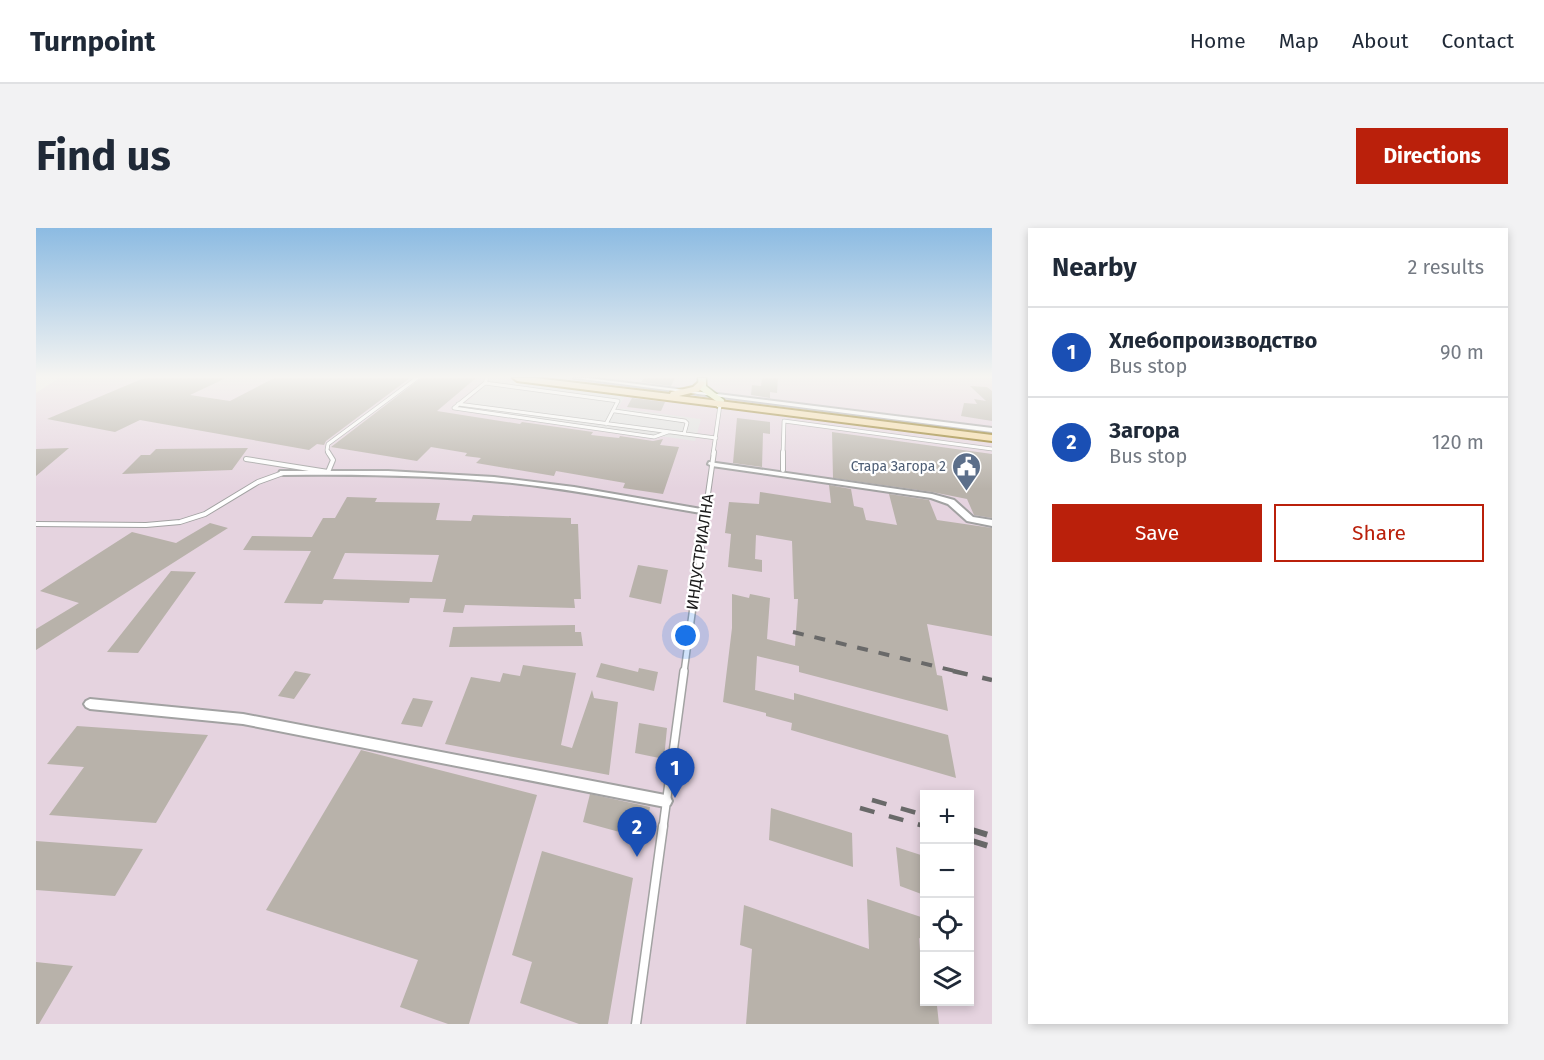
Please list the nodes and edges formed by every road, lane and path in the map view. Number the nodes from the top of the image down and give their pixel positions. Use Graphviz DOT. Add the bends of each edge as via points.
graph roads {
  1 [pos="367,415"];
  2 [pos="486,415"];
  3 [pos="540,415"];
  4 [pos="612,415"];
  5 [pos="644,415"];
  6 [pos="717,415"];
  7 [pos="783,415"];
  8 [pos="833,415"];
  9 [pos="856,415"];
  10 [pos="800,419"];
  11 [pos="606,424"];
  12 [pos="992,430"];
  13 [pos="668,432"];
  14 [pos="684,434"];
  15 [pos="992,436"];
  16 [pos="716,438"];
  17 [pos="992,449"];
  18 [pos="246,459"];
  19 [pos="712,464"];
  20 [pos="783,470"];
  21 [pos="328,472"];
  22 [pos="283,473"];
  23 [pos="706,512"];
  24 [pos="992,523"];
  25 [pos="36,524"];
  26 [pos="90,704"];
  27 [pos="665,801"];
  28 [pos="636,1024"];
  1 -- 21 [label="lane" via="328,444 333,460"];
  2 -- 13 [label="lane" via="654,437"];
  3 -- 11 [label="lane"];
  4 -- 11 [label="lane"];
  5 -- 14 [label="lane" via="685,421"];
  6 -- 16 [label="lane, ИНДУСТРИАЛНА"];
  7 -- 10 [label="main road"];
  8 -- 15 [label="main road"];
  9 -- 12 [label="street"];
  10 -- 15 [label="main road"];
  10 -- 17 [label="lane"];
  10 -- 20 [label="lane" via="784,421"];
  11 -- 13 [label="lane"];
  13 -- 14 [label="lane"];
  14 -- 16 [label="lane"];
  16 -- 19 [label="lane, ИНДУСТРИАЛНА"];
  18 -- 21 [label="lane"];
  19 -- 23 [label="lane, ИНДУСТРИАЛНА"];
  19 -- 24 [label="street" via="932,496 951,502 970,519"];
  21 -- 22 [label="street"];
  21 -- 23 [label="street" via="493,479"];
  22 -- 25 [label="lane" via="258,482 205,514 180,522"];
  23 -- 27 [label="lane, ИНДУСТРИАЛНА"];
  26 -- 27 [label="street" via="243,719"];
  27 -- 28 [label="lane, ИНДУСТРИАЛНА"];
}
